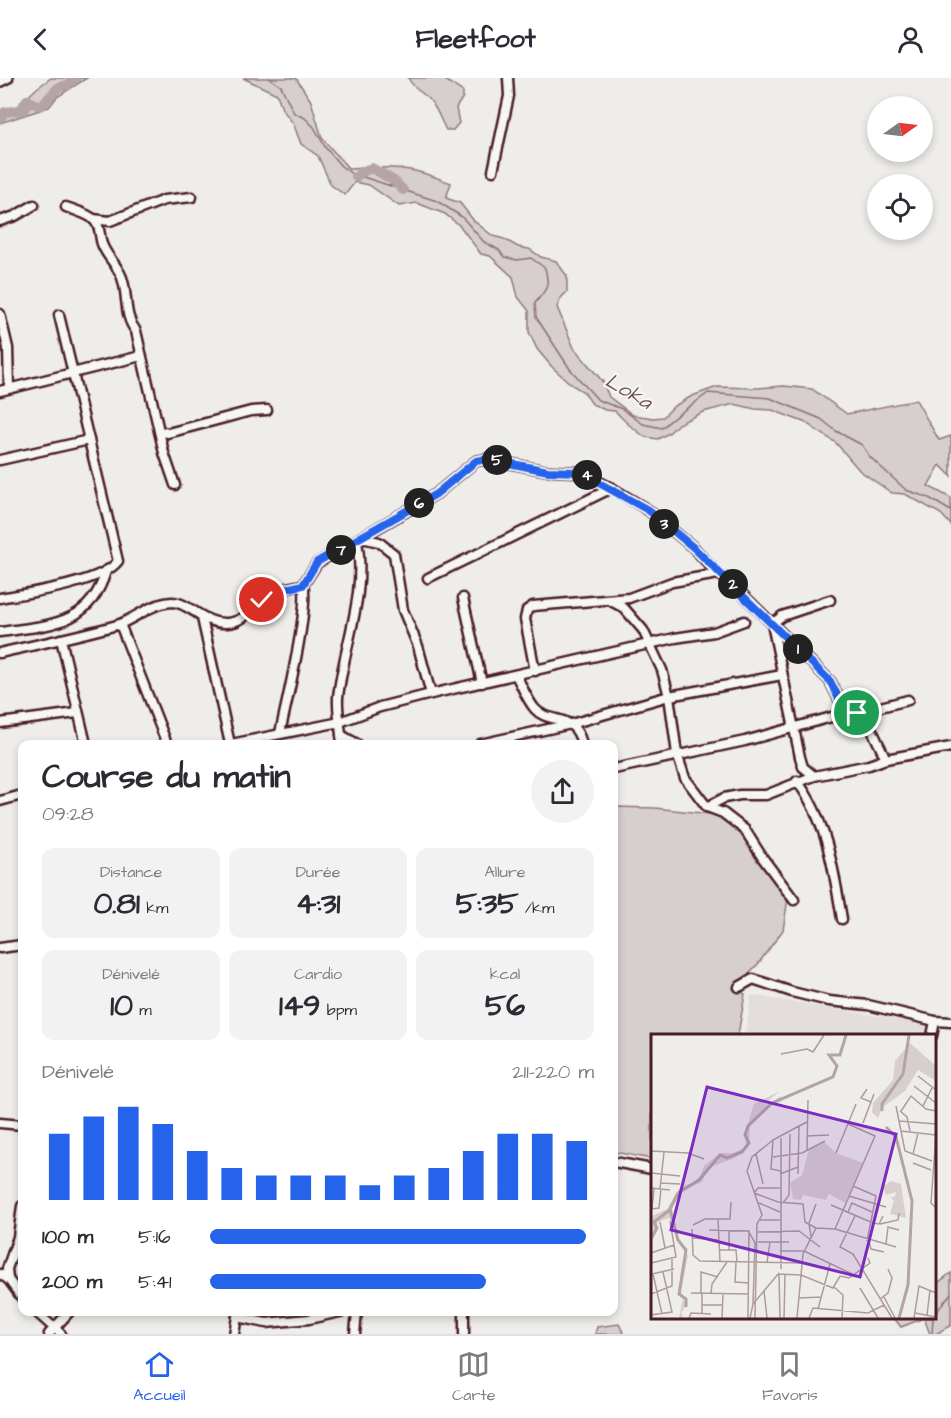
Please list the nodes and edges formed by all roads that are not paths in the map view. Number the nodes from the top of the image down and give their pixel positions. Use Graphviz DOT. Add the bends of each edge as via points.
graph roads {
  1 [pos="8,78"];
  2 [pos="508,78"];
  3 [pos="0,82"];
  4 [pos="493,171"];
  5 [pos="192,197"];
  6 [pos="34,205"];
  7 [pos="66,207"];
  8 [pos="93,219"];
  9 [pos="0,221"];
  10 [pos="110,221"];
  11 [pos="101,234"];
  12 [pos="0,314"];
  13 [pos="59,315"];
  14 [pos="141,356"];
  15 [pos="73,372"];
  16 [pos="4,389"];
  17 [pos="267,410"];
  18 [pos="159,431"];
  19 [pos="89,440"];
  20 [pos="0,460"];
  21 [pos="176,485"];
  22 [pos="612,488"];
  23 [pos="359,539"];
  24 [pos="106,571"];
  25 [pos="718,574"];
  26 [pos="428,578"];
  27 [pos="303,585"];
  28 [pos="0,598"];
  29 [pos="464,598"];
  30 [pos="830,600"];
  31 [pos="610,601"];
  32 [pos="202,618"];
  33 [pos="744,621"];
  34 [pos="120,624"];
  35 [pos="772,624"];
  36 [pos="0,632"];
  37 [pos="61,639"];
  38 [pos="651,644"];
  39 [pos="0,653"];
  40 [pos="535,671"];
  41 [pos="516,675"];
  42 [pos="782,675"];
  43 [pos="483,683"];
  44 [pos="431,693"];
  45 [pos="669,696"];
  46 [pos="908,700"];
  47 [pos="77,712"];
  48 [pos="846,713"];
  49 [pos="857,713"];
  50 [pos="340,722"];
  51 [pos="0,723"];
  52 [pos="571,724"];
  53 [pos="794,727"];
  54 [pos="280,733"];
  55 [pos="85,740"];
  56 [pos="165,740"];
  57 [pos="230,740"];
  58 [pos="249,740"];
  59 [pos="342,740"];
  60 [pos="498,740"];
  61 [pos="581,740"];
  62 [pos="951,747"];
  63 [pos="677,754"];
  64 [pos="886,759"];
  65 [pos="618,768"];
  66 [pos="814,776"];
  67 [pos="797,782"];
  68 [pos="18,796"];
  69 [pos="0,801"];
  70 [pos="707,807"];
  71 [pos="794,900"];
  72 [pos="842,919"];
  73 [pos="18,946"];
  74 [pos="0,948"];
  75 [pos="740,987"];
  76 [pos="934,1021"];
  77 [pos="951,1022"];
  78 [pos="932,1034"];
  79 [pos="0,1123"];
  80 [pos="18,1125"];
  81 [pos="618,1163"];
  82 [pos="651,1169"];
  83 [pos="18,1237"];
  84 [pos="4,1276"];
  85 [pos="18,1293"];
  86 [pos="40,1316"];
  87 [pos="66,1316"];
  88 [pos="237,1316"];
  89 [pos="243,1316"];
  90 [pos="322,1316"];
  91 [pos="357,1316"];
  92 [pos="464,1316"];
  93 [pos="55,1332"];
  94 [pos="234,1334"];
  95 [pos="356,1334"];
  96 [pos="464,1334"];
  1 -- 3 [label="street"];
  2 -- 4 [label="street" via="509,96"];
  5 -- 10 [label="street" via="164,200"];
  6 -- 9 [label="street"];
  7 -- 8 [label="street"];
  8 -- 10 [label="street"];
  8 -- 11 [label="street"];
  10 -- 11 [label="street"];
  11 -- 14 [label="street" via="123,280 126,310"];
  12 -- 16 [label="street" via="8,348"];
  13 -- 15 [label="street"];
  14 -- 15 [label="street"];
  14 -- 18 [label="street"];
  15 -- 16 [label="street"];
  15 -- 19 [label="street"];
  17 -- 18 [label="street" via="168,433"];
  18 -- 21 [label="street"];
  19 -- 20 [label="street"];
  19 -- 24 [label="street" via="118,559"];
  22 -- 23 [label="street" via="579,472 548,471 488,459 476,461 436,494"];
  22 -- 25 [label="street" via="648,510"];
  22 -- 26 [label="street"];
  23 -- 27 [label="street" via="317,562"];
  23 -- 44 [label="street" via="379,542 394,554 404,610"];
  23 -- 50 [label="street" via="360,585 338,701"];
  24 -- 28 [label="street" via="65,585"];
  24 -- 36 [label="street" via="102,584 82,612 49,625"];
  25 -- 31 [label="street" via="672,582"];
  25 -- 35 [label="street"];
  27 -- 32 [label="street" via="267,595 243,618 234,621"];
  27 -- 54 [label="street" via="301,623"];
  29 -- 43 [label="street"];
  30 -- 35 [label="street" via="782,616"];
  31 -- 38 [label="street" via="624,608"];
  31 -- 40 [label="street" via="533,606 527,610 525,619"];
  32 -- 34 [label="street" via="171,602 142,611"];
  32 -- 57 [label="street"];
  33 -- 38 [label="street" via="714,632"];
  34 -- 37 [label="street"];
  34 -- 56 [label="street"];
  35 -- 42 [label="street"];
  35 -- 48 [label="street" via="830,681"];
  37 -- 39 [label="street"];
  37 -- 47 [label="street"];
  38 -- 40 [label="street"];
  38 -- 45 [label="street"];
  40 -- 41 [label="street"];
  41 -- 43 [label="street"];
  41 -- 52 [label="street" via="534,708"];
  42 -- 45 [label="street"];
  42 -- 53 [label="street"];
  43 -- 44 [label="street"];
  44 -- 50 [label="street"];
  45 -- 52 [label="street"];
  45 -- 63 [label="street"];
  46 -- 49 [label="street"];
  47 -- 51 [label="street"];
  47 -- 55 [label="street"];
  48 -- 49 [label="street"];
  48 -- 53 [label="street"];
  49 -- 64 [label="street" via="870,726"];
  50 -- 54 [label="street"];
  50 -- 59 [label="street"];
  52 -- 60 [label="street"];
  52 -- 61 [label="street"];
  53 -- 63 [label="street"];
  53 -- 66 [label="street" via="803,767"];
  54 -- 58 [label="street"];
  62 -- 64 [label="street"];
  63 -- 65 [label="street"];
  63 -- 70 [label="street" via="685,778"];
  64 -- 66 [label="street"];
  66 -- 67 [label="street"];
  67 -- 70 [label="street" via="766,795 724,798"];
  67 -- 72 [label="street" via="807,794 828,846"];
  68 -- 69 [label="street"];
  70 -- 71 [label="street" via="746,830"];
  73 -- 74 [label="street"];
  75 -- 76 [label="street" via="753,979 829,1001 868,1005"];
  76 -- 77 [label="street"];
  76 -- 78 [label="street"];
  79 -- 80 [label="street"];
  81 -- 82 [label="street"];
  83 -- 84 [label="street"];
  84 -- 85 [label="street"];
  86 -- 93 [label="street"];
  87 -- 93 [label="street"];
  88 -- 94 [label="street"];
  89 -- 90 [label="street" via="266,1323"];
  91 -- 95 [label="street"];
  92 -- 96 [label="street"];
}
